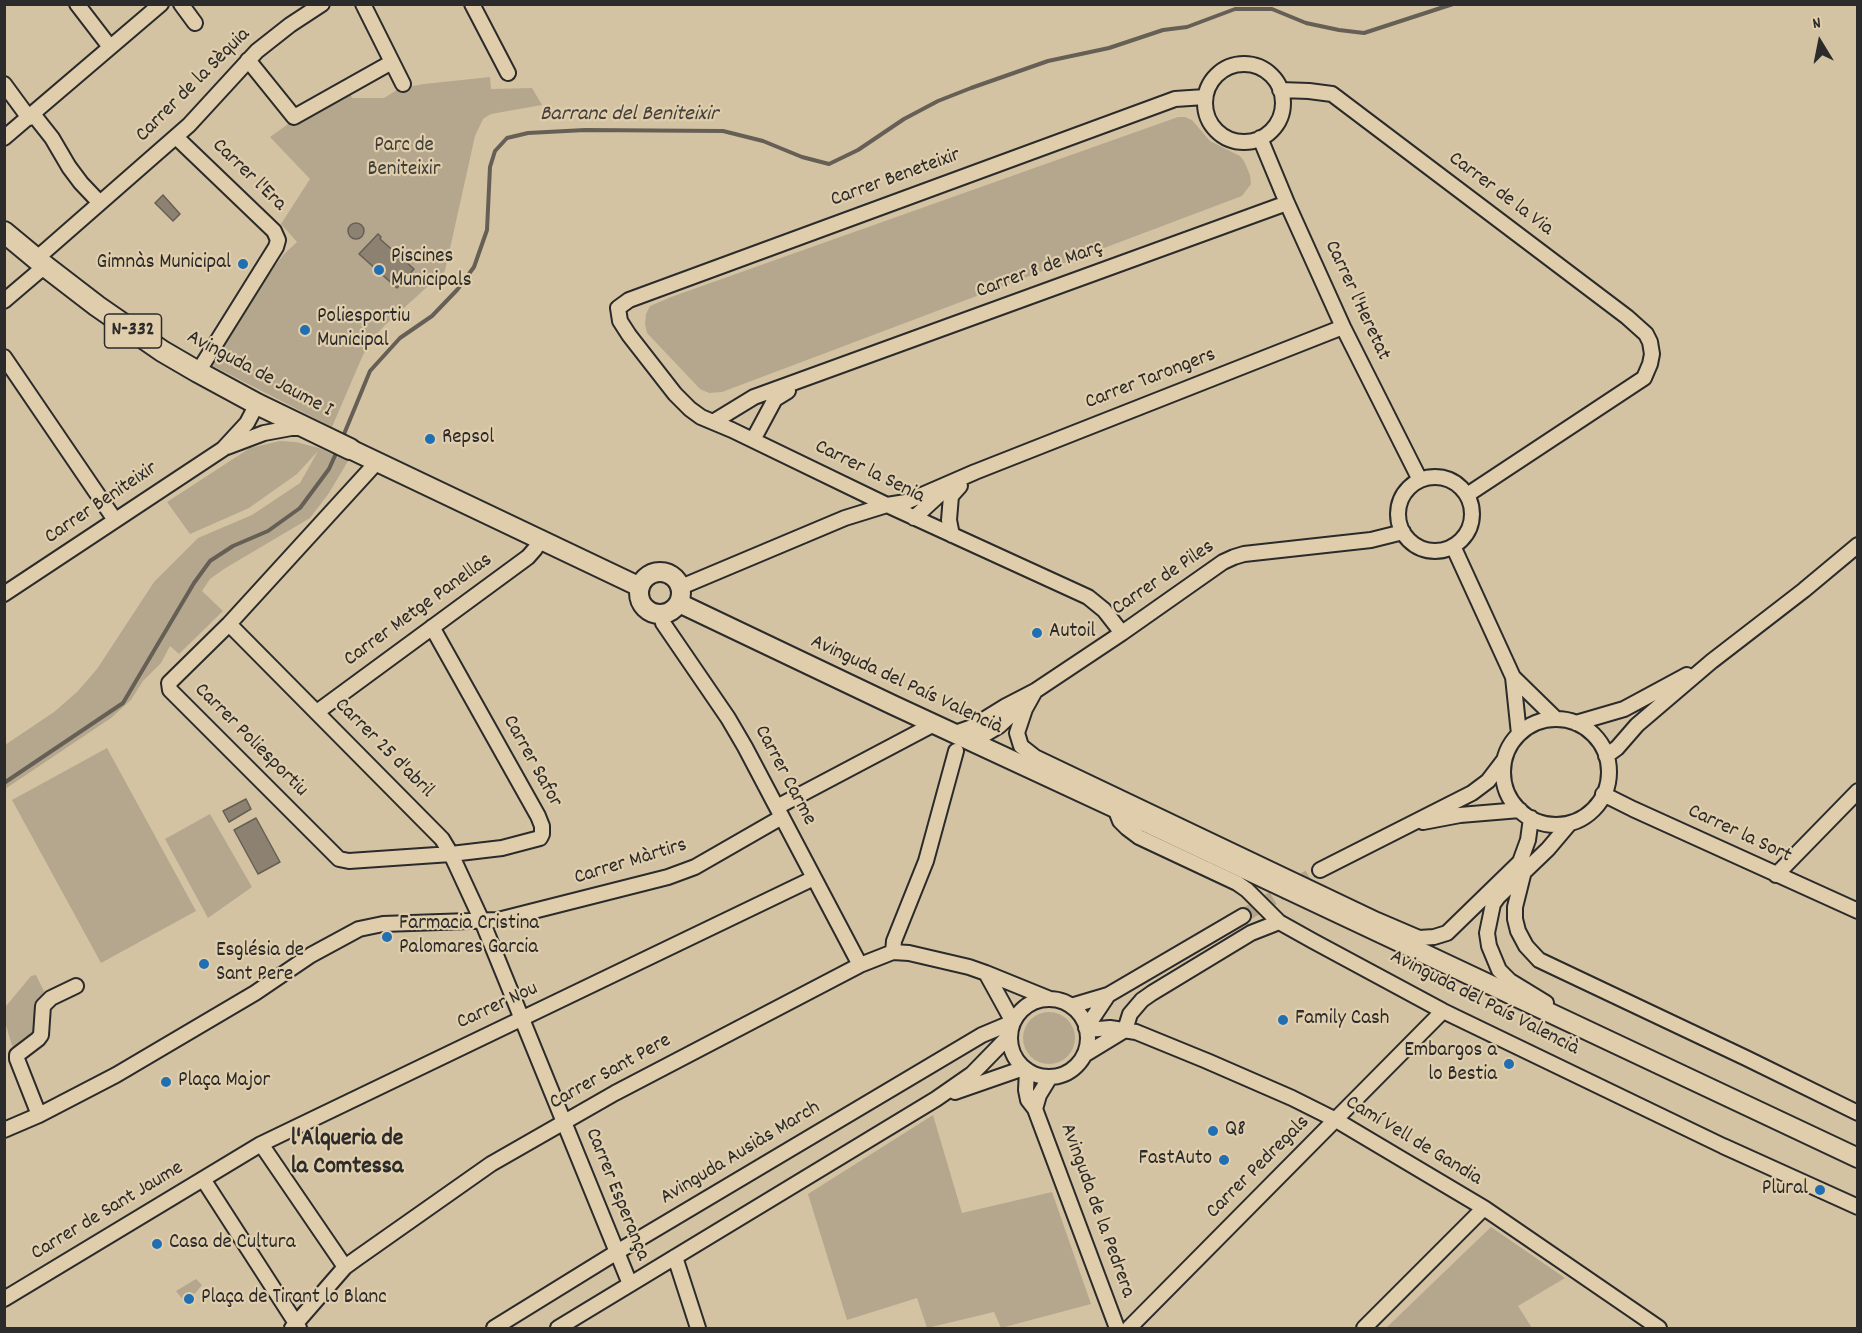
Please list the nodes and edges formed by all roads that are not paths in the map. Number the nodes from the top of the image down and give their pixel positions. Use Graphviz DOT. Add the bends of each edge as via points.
graph roads {
  1 [pos="77,4"];
  2 [pos="161,4"];
  3 [pos="181,4"];
  4 [pos="322,4"];
  5 [pos="363,4"];
  6 [pos="472,4"];
  7 [pos="195,23"];
  8 [pos="110,47"];
  9 [pos="248,60"];
  10 [pos="392,62"];
  11 [pos="508,73"];
  12 [pos="4,84"];
  13 [pos="403,84"];
  14 [pos="1280,90"];
  15 [pos="1205,97"];
  16 [pos="31,116"];
  17 [pos="176,136"];
  18 [pos="4,138"];
  19 [pos="1260,138"];
  20 [pos="99,202"];
  21 [pos="1287,203"];
  22 [pos="4,231"];
  23 [pos="40,262"];
  24 [pos="4,301"];
  25 [pos="620,321"];
  26 [pos="1343,327"];
  27 [pos="4,357"];
  28 [pos="198,372"];
  29 [pos="808,379"];
  30 [pos="265,408"];
  31 [pos="713,422"];
  32 [pos="312,431"];
  33 [pos="253,437"];
  34 [pos="753,440"];
  35 [pos="223,449"];
  36 [pos="350,449"];
  37 [pos="377,462"];
  38 [pos="975,472"];
  39 [pos="1420,480"];
  40 [pos="1467,495"];
  41 [pos="887,505"];
  42 [pos="914,518"];
  43 [pos="115,520"];
  44 [pos="1402,532"];
  45 [pos="952,535"];
  46 [pos="541,538"];
  47 [pos="1857,545"];
  48 [pos="1453,546"];
  49 [pos="640,586"];
  50 [pos="4,594"];
  51 [pos="680,595"];
  52 [pos="661,614"];
  53 [pos="229,624"];
  54 [pos="432,627"];
  55 [pos="1122,633"];
  56 [pos="1713,661"];
  57 [pos="1513,676"];
  58 [pos="1035,691"];
  59 [pos="317,712"];
  60 [pos="1556,719"];
  61 [pos="1576,723"];
  62 [pos="934,724"];
  63 [pos="1519,734"];
  64 [pos="955,742"];
  65 [pos="972,742"];
  66 [pos="1606,756"];
  67 [pos="1504,760"];
  68 [pos="1857,791"];
  69 [pos="1604,794"];
  70 [pos="1115,808"];
  71 [pos="779,812"];
  72 [pos="1525,814"];
  73 [pos="1570,823"];
  74 [pos="1404,826"];
  75 [pos="451,854"];
  76 [pos="1257,862"];
  77 [pos="1320,870"];
  78 [pos="1524,871"];
  79 [pos="1776,875"];
  80 [pos="814,878"];
  81 [pos="1267,881"];
  82 [pos="1320,899"];
  83 [pos="1857,912"];
  84 [pos="1243,916"];
  85 [pos="482,921"];
  86 [pos="1279,922"];
  87 [pos="893,952"];
  88 [pos="860,965"];
  89 [pos="986,973"];
  90 [pos="76,986"];
  91 [pos="1108,996"];
  92 [pos="1050,999"];
  93 [pos="1071,1006"];
  94 [pos="1443,1011"];
  95 [pos="522,1019"];
  96 [pos="1012,1029"];
  97 [pos="1087,1029"];
  98 [pos="1125,1030"];
  99 [pos="1084,1055"];
  100 [pos="1026,1069"];
  101 [pos="1050,1077"];
  102 [pos="1704,1086"];
  103 [pos="936,1099"];
  104 [pos="1035,1108"];
  105 [pos="1857,1113"];
  106 [pos="39,1115"];
  107 [pos="1336,1120"];
  108 [pos="564,1122"];
  109 [pos="4,1130"];
  110 [pos="261,1144"];
  111 [pos="1857,1158"];
  112 [pos="203,1179"];
  113 [pos="1857,1207"];
  114 [pos="1484,1208"];
  115 [pos="617,1252"];
  116 [pos="675,1257"];
  117 [pos="345,1267"];
  118 [pos="630,1284"];
  119 [pos="4,1299"];
  120 [pos="296,1327"];
  121 [pos="494,1329"];
  122 [pos="558,1329"];
  123 [pos="698,1329"];
  124 [pos="1117,1329"];
  125 [pos="1129,1329"];
  126 [pos="1364,1329"];
  127 [pos="1659,1329"];
  1 -- 8 [label="street"];
  2 -- 8 [label="street"];
  3 -- 7 [label="street"];
  4 -- 9 [label="street, Carrer de la Sèquia"];
  5 -- 10 [label="street"];
  6 -- 11 [label="street"];
  8 -- 16 [label="street"];
  9 -- 10 [label="street" via="294,117"];
  9 -- 17 [label="street, Carrer de la Sèquia"];
  10 -- 13 [label="street"];
  12 -- 16 [label="street"];
  14 -- 15 [label="street" via="1275,80 1257,66 1234,65 1215,77"];
  14 -- 19 [label="street" via="1283,101 1277,123"];
  14 -- 40 [label="street, Carrer de la Via" via="1332,94 1627,317 1650,342 1652,354 1644,378"];
  15 -- 19 [label="street" via="1209,120 1221,134 1237,141"];
  15 -- 25 [label="street, Carrer Beneteixir" via="1174,99 628,300 618,308"];
  16 -- 18 [label="street"];
  16 -- 20 [label="street"];
  17 -- 20 [label="street, Carrer de la Sèquia"];
  17 -- 28 [label="street, Carrer l'Era" via="274,231 278,240"];
  19 -- 21 [label="street, Carrer l'Heretat"];
  20 -- 23 [label="street, Carrer de la Sèquia"];
  21 -- 26 [label="street, Carrer l'Heretat"];
  21 -- 29 [label="street, Carrer 8 de Març"];
  22 -- 23 [label="highway, Avinguda de Jaume I / N-332"];
  23 -- 24 [label="street, Carrer de la Sèquia"];
  23 -- 28 [label="highway, Avinguda de Jaume I / N-332" via="162,351"];
  25 -- 31 [label="street, Carrer la Senia" via="675,394 690,409"];
  26 -- 38 [label="street, Carrer Tarongers"];
  26 -- 39 [label="street, Carrer l'Heretat"];
  27 -- 43 [label="street"];
  28 -- 30 [label="highway, Avinguda de Jaume I / N-332"];
  29 -- 31 [label="street, Carrer 8 de Març" via="753,397"];
  29 -- 34 [label="street, Carrer 8 de Març" via="775,399"];
  30 -- 32 [label="highway, Avinguda de Jaume I / N-332"];
  30 -- 33 [label="street, Carrer Beniteixir" via="266,425"];
  30 -- 35 [label="street, Carrer Beniteixir"];
  31 -- 34 [label="street, Carrer la Senia"];
  32 -- 33 [label="street, Carrer Beniteixir" via="278,430"];
  32 -- 36 [label="highway, Avinguda de Jaume I / N-332"];
  33 -- 35 [label="street, Carrer Beniteixir"];
  34 -- 41 [label="street, Carrer la Senia"];
  35 -- 43 [label="street, Carrer Beniteixir"];
  36 -- 37 [label="main road"];
  37 -- 46 [label="main road"];
  37 -- 53 [label="street, Carrer Poliesportiu"];
  38 -- 41 [label="street, Carrer Tarongers" via="906,502"];
  38 -- 42 [label="street, Carrer Tarongers" via="939,495"];
  38 -- 45 [label="street, Carrer Tarongers" via="951,496"];
  39 -- 40 [label="street" via="1447,479"];
  39 -- 44 [label="street" via="1403,495 1398,507"];
  40 -- 48 [label="street" via="1472,517 1468,529"];
  41 -- 42 [label="street, Carrer la Senia"];
  41 -- 51 [label="street, Carrer Tarongers" via="845,518"];
  42 -- 45 [label="street, Carrer la Senia"];
  43 -- 50 [label="street, Carrer Beniteixir"];
  44 -- 48 [label="street" via="1425,549"];
  44 -- 55 [label="street, Carrer de Piles" via="1371,540 1234,557"];
  45 -- 55 [label="street, Carrer la Senia" via="1088,597"];
  46 -- 49 [label="main road"];
  46 -- 54 [label="street, Carrer Metge Panellas" via="528,557"];
  47 -- 56 [label="street"];
  48 -- 57 [label="street"];
  49 -- 51 [label="main road" via="647,577 667,573 674,577"];
  49 -- 52 [label="main road" via="643,605"];
  51 -- 52 [label="main road" via="674,609"];
  51 -- 62 [label="main road, Avinguda del País Valencià"];
  52 -- 71 [label="street, Carrer Carme" via="663,623 728,718"];
  53 -- 59 [label="street, Carrer 25 d'abril"];
  53 -- 75 [label="street, Carrer Poliesportiu" via="169,683 170,690 339,859"];
  54 -- 59 [label="street, Carrer Metge Panellas"];
  54 -- 75 [label="street, Carrer Safor" via="542,826 540,838 502,848"];
  55 -- 58 [label="street, Carrer de Piles"];
  56 -- 61 [label="street" via="1624,709"];
  56 -- 66 [label="street"];
  57 -- 60 [label="street"];
  57 -- 63 [label="street"];
  58 -- 64 [label="street, Carrer de Piles" via="972,727"];
  58 -- 65 [label="street, Carrer de Piles" via="999,726"];
  58 -- 76 [label="street, Avinguda del País Valencià" via="1017,733 1021,746 1035,758"];
  59 -- 75 [label="street, Carrer 25 d'abril" via="442,839"];
  60 -- 61 [label="street"];
  60 -- 63 [label="street" via="1536,723"];
  61 -- 66 [label="street" via="1595,736"];
  62 -- 64 [label="main road, Avinguda del País Valencià"];
  62 -- 71 [label="street, Carrer Màrtirs"];
  63 -- 67 [label="street"];
  64 -- 65 [label="main road, Avinguda del País Valencià"];
  64 -- 87 [label="street" via="926,861"];
  65 -- 70 [label="main road, Avinguda del País Valencià"];
  66 -- 69 [label="street" via="1608,782"];
  67 -- 72 [label="street" via="1505,787"];
  67 -- 74 [label="street" via="1488,781 1472,792"];
  68 -- 79 [label="street"];
  69 -- 73 [label="street" via="1590,812"];
  69 -- 79 [label="street, Carrer la Sort"];
  70 -- 81 [label="main road, Avinguda del País Valencià"];
  70 -- 86 [label="street, Avinguda del País Valencià" via="1120,821 1139,837 1237,883"];
  71 -- 80 [label="street, Carrer Carme"];
  71 -- 85 [label="street, Carrer Màrtirs" via="688,871 505,919"];
  72 -- 73 [label="street" via="1550,824"];
  72 -- 74 [label="street" via="1460,815"];
  72 -- 82 [label="street" via="1528,840 1520,862 1447,933 1419,938"];
  73 -- 78 [label="street"];
  74 -- 77 [label="street"];
  75 -- 85 [label="street, Carrer 25 d'abril"];
  76 -- 81 [label="street"];
  76 -- 82 [label="street, Avinguda del País Valencià"];
  78 -- 102 [label="street" via="1493,904 1488,920 1489,946 1499,970 1546,1003 1684,1068"];
  78 -- 105 [label="street" via="1515,919 1526,946 1539,960"];
  79 -- 83 [label="street, Carrer la Sort"];
  80 -- 88 [label="street, Carrer Carme"];
  80 -- 95 [label="street, Carrer Nou"];
  81 -- 82 [label="main road, Avinguda del País Valencià"];
  82 -- 102 [label="main road, Avinguda del País Valencià"];
  84 -- 91 [label="street"];
  85 -- 95 [label="street, Carrer Esperança"];
  85 -- 106 [label="street, Carrer Màrtirs" via="383,924 359,929 116,1075"];
  86 -- 94 [label="street, Avinguda del País Valencià"];
  86 -- 98 [label="street" via="1251,933 1142,1000 1130,1014"];
  87 -- 88 [label="street, Carrer Sant Pere"];
  87 -- 89 [label="street, Carrer Sant Pere"];
  88 -- 108 [label="street, Carrer Sant Pere"];
  89 -- 92 [label="street, Carrer Sant Pere"];
  89 -- 96 [label="street"];
  90 -- 106 [label="street" via="44,1005 38,1039 17,1055"];
  91 -- 93 [label="street"];
  91 -- 97 [label="street"];
  92 -- 93 [label="street"];
  92 -- 96 [label="street" via="1028,1006"];
  93 -- 97 [label="street"];
  94 -- 107 [label="street, Carrer Pedregals"];
  94 -- 113 [label="street, Avinguda del País Valencià"];
  95 -- 108 [label="street, Carrer Esperança"];
  95 -- 110 [label="street, Carrer Nou"];
  96 -- 100 [label="street" via="1013,1053"];
  96 -- 103 [label="street" via="972,1074"];
  96 -- 115 [label="street, Avinguda Ausiàs March" via="982,1035"];
  97 -- 98 [label="street, Camí Vell de Gandia"];
  97 -- 99 [label="street"];
  98 -- 99 [label="street"];
  98 -- 107 [label="street, Camí Vell de Gandia" via="1207,1061"];
  99 -- 101 [label="street" via="1070,1071"];
  100 -- 101 [label="street"];
  100 -- 103 [label="street"];
  100 -- 104 [label="street, Avinguda de la Pedrera" via="1028,1100"];
  101 -- 104 [label="street"];
  102 -- 111 [label="main road, Avinguda del País Valencià"];
  103 -- 116 [label="street"];
  104 -- 124 [label="street, Avinguda de la Pedrera"];
  106 -- 109 [label="street, Carrer Màrtirs"];
  107 -- 114 [label="street, Camí Vell de Gandia"];
  107 -- 125 [label="street, Carrer Pedregals"];
  108 -- 115 [label="street, Carrer Esperança"];
  108 -- 117 [label="street, Carrer Sant Pere" via="491,1164"];
  110 -- 112 [label="street, Carrer Nou"];
  110 -- 117 [label="street"];
  112 -- 119 [label="street, Carrer de Sant Jaume"];
  112 -- 120 [label="street"];
  114 -- 126 [label="street"];
  114 -- 127 [label="street, Camí Vell de Gandia"];
  115 -- 118 [label="street, Carrer Esperança"];
  115 -- 121 [label="street, Avinguda Ausiàs March"];
  116 -- 118 [label="street"];
  116 -- 123 [label="street"];
  117 -- 120 [label="street, Carrer Sant Pere"];
  118 -- 122 [label="street"];
}
